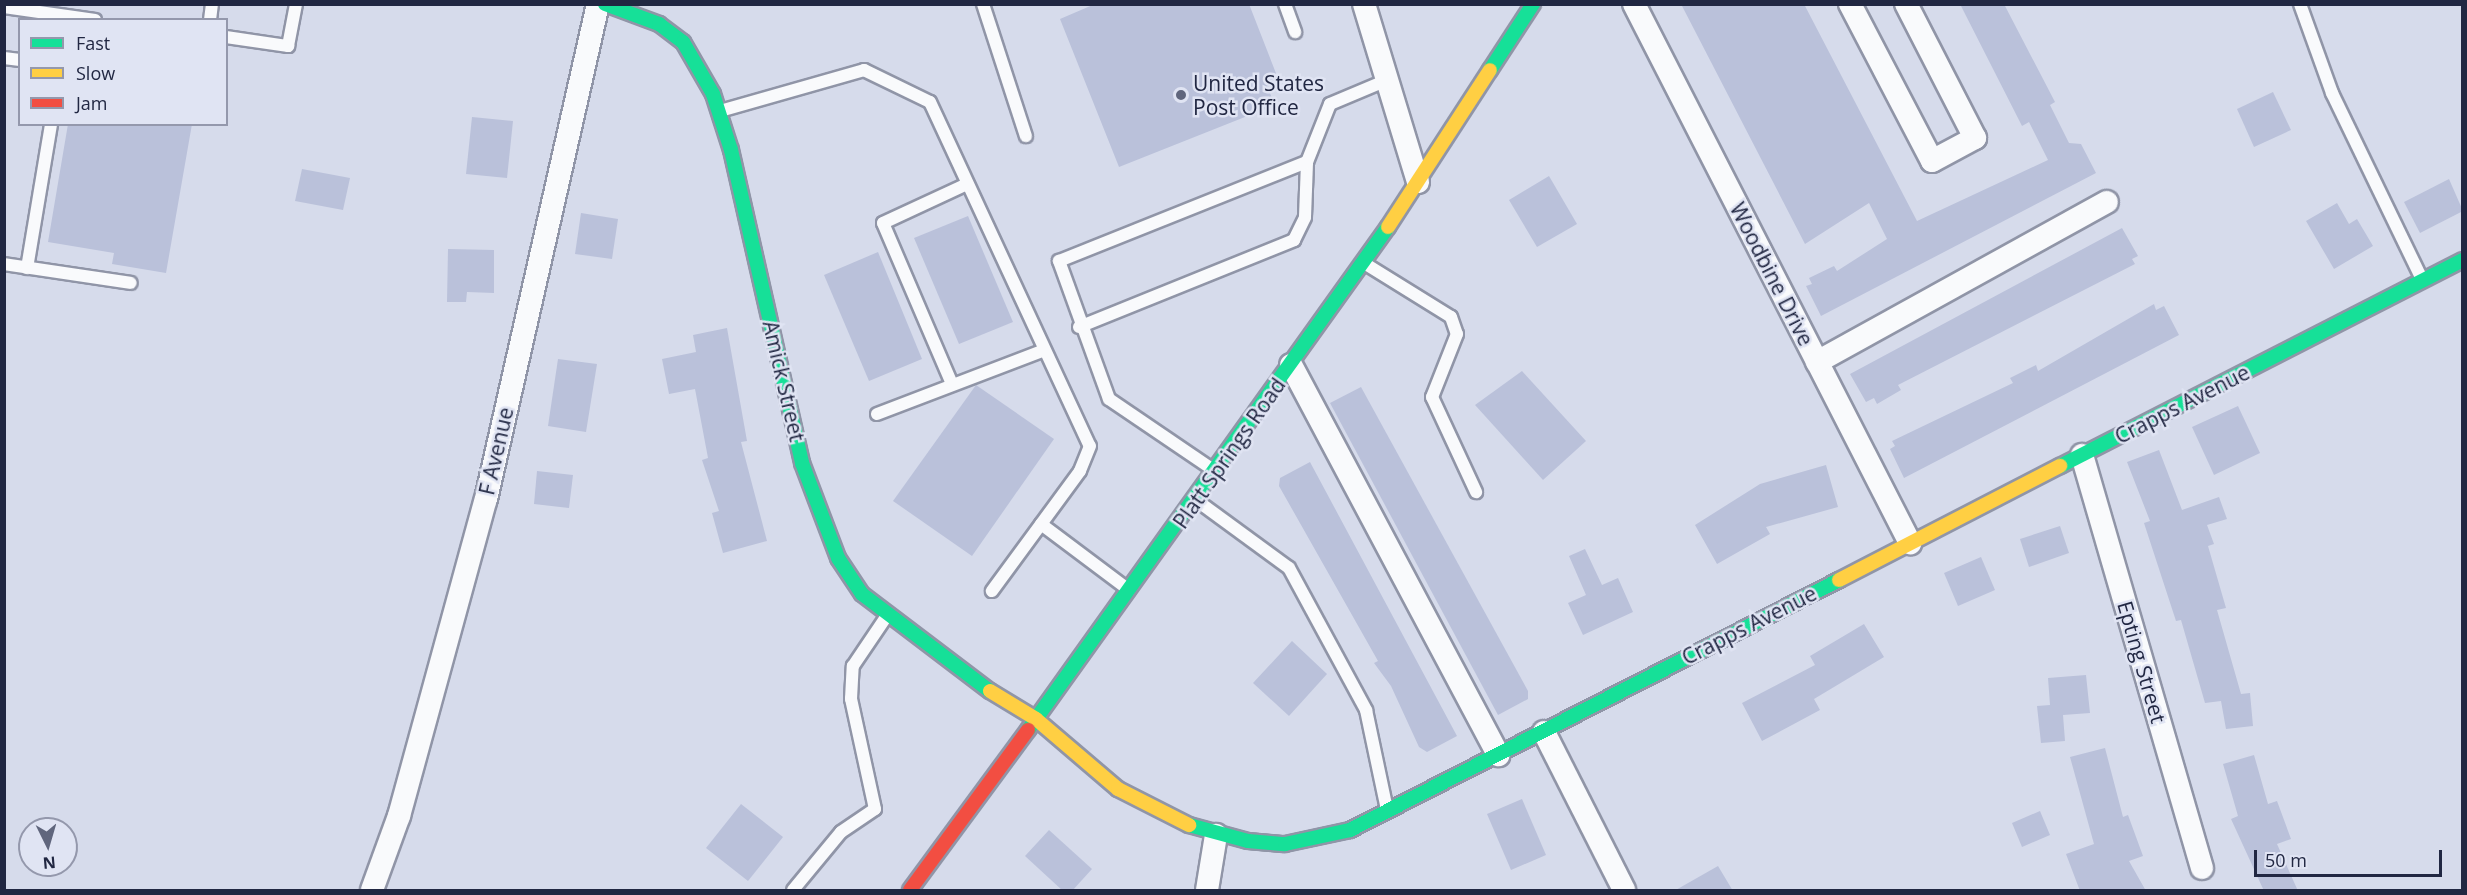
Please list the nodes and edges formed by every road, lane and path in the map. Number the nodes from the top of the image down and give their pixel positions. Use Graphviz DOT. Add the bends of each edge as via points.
graph roads {
  1 [pos="296,4"];
  2 [pos="598,4"];
  3 [pos="605,4"];
  4 [pos="982,4"];
  5 [pos="1284,4"];
  6 [pos="1364,4"];
  7 [pos="1533,4"];
  8 [pos="1634,4"];
  9 [pos="1850,4"];
  10 [pos="1906,4"];
  11 [pos="2300,4"];
  12 [pos="4,7"];
  13 [pos="81,18"];
  14 [pos="1295,32"];
  15 [pos="228,37"];
  16 [pos="1387,80"];
  17 [pos="719,112"];
  18 [pos="51,126"];
  19 [pos="1026,136"];
  20 [pos="1307,162"];
  21 [pos="1418,182"];
  22 [pos="967,184"];
  23 [pos="2107,202"];
  24 [pos="2463,260"];
  25 [pos="1363,263"];
  26 [pos="4,264"];
  27 [pos="27,268"];
  28 [pos="2422,280"];
  29 [pos="131,283"];
  30 [pos="1079,327"];
  31 [pos="1042,351"];
  32 [pos="1817,362"];
  33 [pos="1291,365"];
  34 [pos="951,384"];
  35 [pos="877,414"];
  36 [pos="2082,455"];
  37 [pos="1217,472"];
  38 [pos="1476,492"];
  39 [pos="1196,500"];
  40 [pos="1041,524"];
  41 [pos="1910,543"];
  42 [pos="1130,590"];
  43 [pos="992,591"];
  44 [pos="886,617"];
  45 [pos="1036,719"];
  46 [pos="1544,732"];
  47 [pos="1498,755"];
  48 [pos="1387,811"];
  49 [pos="1216,835"];
  50 [pos="2202,868"];
  51 [pos="372,891"];
  52 [pos="793,891"];
  53 [pos="910,891"];
  54 [pos="1207,891"];
  55 [pos="1624,891"];
  1 -- 15 [label="lane" via="288,46"];
  2 -- 51 [label="street, F Avenue" via="486,499 399,816"];
  3 -- 17 [label="street, Amick Street" via="659,24 683,42"];
  4 -- 19 [label="lane"];
  5 -- 14 [label="lane"];
  6 -- 16 [label="street"];
  7 -- 21 [label="street, Platt Springs Road"];
  8 -- 32 [label="street, Woodbine Drive"];
  9 -- 10 [label="street" via="1932,161 1975,138"];
  11 -- 28 [label="lane" via="2332,93"];
  12 -- 13 [label="lane"];
  16 -- 20 [label="lane" via="1330,104"];
  16 -- 21 [label="street"];
  17 -- 22 [label="lane" via="864,70 930,102"];
  17 -- 44 [label="street, Amick Street" via="802,463 838,558 862,594"];
  18 -- 27 [label="lane"];
  20 -- 30 [label="lane" via="1305,217 1294,240"];
  20 -- 30 [label="lane" via="1064,257 1059,266"];
  21 -- 25 [label="street, Platt Springs Road"];
  22 -- 31 [label="lane"];
  22 -- 34 [label="lane" via="883,223"];
  23 -- 32 [label="street"];
  24 -- 28 [label="street, Crapps Avenue"];
  25 -- 33 [label="street, Platt Springs Road"];
  25 -- 38 [label="lane" via="1451,317 1457,334 1432,397"];
  26 -- 27 [label="lane"];
  27 -- 29 [label="lane"];
  28 -- 36 [label="street, Crapps Avenue"];
  30 -- 37 [label="lane" via="1115,407"];
  31 -- 34 [label="lane"];
  31 -- 40 [label="lane" via="1090,446 1080,471"];
  32 -- 41 [label="street, Woodbine Drive"];
  33 -- 37 [label="street, Platt Springs Road"];
  33 -- 47 [label="street"];
  34 -- 35 [label="lane"];
  36 -- 41 [label="street, Crapps Avenue"];
  36 -- 50 [label="street, Epting Street"];
  37 -- 39 [label="street, Platt Springs Road"];
  39 -- 42 [label="street, Platt Springs Road"];
  39 -- 48 [label="lane" via="1289,568 1366,710"];
  40 -- 42 [label="lane"];
  40 -- 43 [label="lane"];
  41 -- 46 [label="street, Crapps Avenue"];
  42 -- 45 [label="street, Platt Springs Road"];
  44 -- 45 [label="street, Amick Street"];
  44 -- 52 [label="lane" via="853,666 851,688 875,809 841,832"];
  45 -- 49 [label="street, Crapps Avenue" via="1118,789 1173,821"];
  45 -- 53 [label="street, Platt Springs Road"];
  46 -- 47 [label="street, Crapps Avenue"];
  46 -- 55 [label="street"];
  47 -- 48 [label="street, Crapps Avenue"];
  48 -- 49 [label="street, Crapps Avenue" via="1350,830 1285,844"];
  49 -- 54 [label="street"];
}
